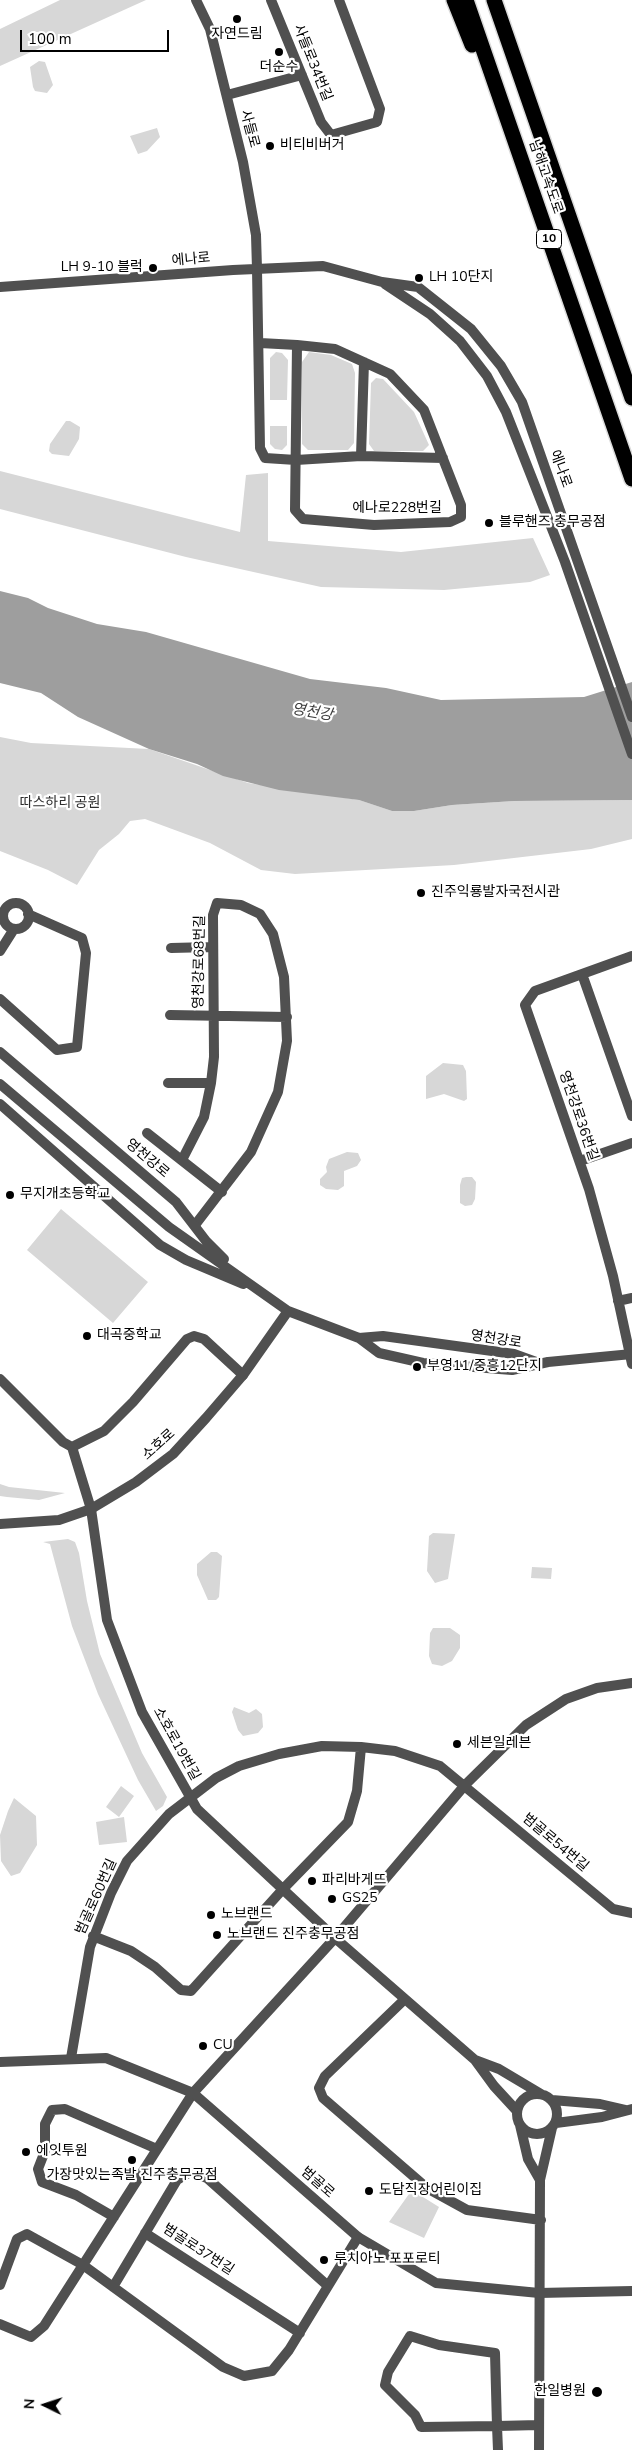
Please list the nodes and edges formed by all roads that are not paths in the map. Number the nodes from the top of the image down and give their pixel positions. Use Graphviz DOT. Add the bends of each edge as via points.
graph roads {
  1 [pos="196,0"];
  2 [pos="271,0"];
  3 [pos="339,0"];
  4 [pos="454,0"];
  5 [pos="466,0"];
  6 [pos="494,0"];
  7 [pos="302,75"];
  8 [pos="226,95"];
  9 [pos="533,193"];
  10 [pos="257,269"];
  11 [pos="382,282"];
  12 [pos="0,287"];
  13 [pos="260,343"];
  14 [pos="297,345"];
  15 [pos="364,362"];
  16 [pos="632,398"];
  17 [pos="361,456"];
  18 [pos="443,458"];
  19 [pos="296,460"];
  20 [pos="632,479"];
  21 [pos="632,717"];
  22 [pos="632,754"];
  23 [pos="4,905"];
  24 [pos="28,914"];
  25 [pos="14,929"];
  26 [pos="171,948"];
  27 [pos="211,948"];
  28 [pos="0,951"];
  29 [pos="632,956"];
  30 [pos="582,974"];
  31 [pos="0,999"];
  32 [pos="170,1015"];
  33 [pos="212,1015"];
  34 [pos="287,1017"];
  35 [pos="0,1052"];
  36 [pos="168,1083"];
  37 [pos="0,1084"];
  38 [pos="211,1084"];
  39 [pos="0,1104"];
  40 [pos="632,1116"];
  41 [pos="147,1133"];
  42 [pos="632,1143"];
  43 [pos="182,1160"];
  44 [pos="580,1162"];
  45 [pos="222,1192"];
  46 [pos="195,1225"];
  47 [pos="267,1294"];
  48 [pos="632,1298"];
  49 [pos="618,1301"];
  50 [pos="288,1311"];
  51 [pos="359,1338"];
  52 [pos="631,1358"];
  53 [pos="539,1363"];
  54 [pos="243,1375"];
  55 [pos="0,1379"];
  56 [pos="72,1447"];
  57 [pos="91,1509"];
  58 [pos="0,1524"];
  59 [pos="632,1683"];
  60 [pos="362,1747"];
  61 [pos="465,1786"];
  62 [pos="189,1798"];
  63 [pos="283,1889"];
  64 [pos="632,1913"];
  65 [pos="93,1936"];
  66 [pos="335,1938"];
  67 [pos="405,1999"];
  68 [pos="71,2058"];
  69 [pos="476,2060"];
  70 [pos="0,2062"];
  71 [pos="193,2093"];
  72 [pos="541,2094"];
  73 [pos="552,2100"];
  74 [pos="629,2109"];
  75 [pos="517,2111"];
  76 [pos="520,2124"];
  77 [pos="554,2126"];
  78 [pos="157,2149"];
  79 [pos="540,2180"];
  80 [pos="114,2217"];
  81 [pos="541,2220"];
  82 [pos="145,2233"];
  83 [pos="358,2236"];
  84 [pos="83,2265"];
  85 [pos="0,2285"];
  86 [pos="328,2286"];
  87 [pos="113,2287"];
  88 [pos="632,2291"];
  89 [pos="538,2293"];
  90 [pos="0,2324"];
  91 [pos="300,2333"];
  92 [pos="539,2425"];
  93 [pos="497,2426"];
  94 [pos="498,2450"];
  95 [pos="539,2450"];
  1 -- 8 [label="street, 사들로" via="210,29"];
  2 -- 7 [label="street, 사들로34번길"];
  3 -- 7 [label="street, 사들로34번길" via="380,109 377,122 331,135 321,122"];
  4 -- 9 [label="highway"];
  5 -- 9 [label="highway, 남해고속도로 / 10"];
  6 -- 16 [label="highway, 남해고속도로 / 10"];
  7 -- 8 [label="street"];
  8 -- 10 [label="street, 사들로" via="244,162 256,235"];
  9 -- 20 [label="highway, 남해고속도로 / 10"];
  10 -- 11 [label="street, 에나로" via="323,266"];
  10 -- 12 [label="street, 에나로"];
  10 -- 13 [label="street"];
  11 -- 21 [label="street, 에나로" via="418,287 470,330 501,366 522,402"];
  11 -- 22 [label="street, 에나로" via="430,314 460,340 487,376 506,412 565,562"];
  13 -- 14 [label="street, 에나로228번길"];
  13 -- 19 [label="street" via="260,448 265,458"];
  14 -- 15 [label="street, 에나로228번길" via="335,349"];
  14 -- 19 [label="street, 에나로228번길"];
  15 -- 17 [label="street"];
  15 -- 18 [label="street, 에나로228번길" via="390,374 424,410"];
  17 -- 18 [label="street"];
  17 -- 19 [label="street"];
  18 -- 19 [label="street, 에나로228번길" via="461,505 461,517 450,522 374,526 303,519 295,510"];
  23 -- 24 [label="street" via="18,904"];
  23 -- 25 [label="street" via="3,918 6,925"];
  24 -- 25 [label="street" via="25,925"];
  24 -- 31 [label="street" via="82,938 86,953 77,1047 57,1050"];
  25 -- 28 [label="street"];
  26 -- 27 [label="street"];
  27 -- 33 [label="street, 영천강로68번길"];
  27 -- 34 [label="street, 영천강로68번길" via="217,902 241,905 260,914 276,945 284,977"];
  29 -- 30 [label="street, 영천강로36번길"];
  30 -- 40 [label="street"];
  30 -- 44 [label="street, 영천강로36번길" via="536,991 525,1005"];
  32 -- 33 [label="street"];
  33 -- 34 [label="street"];
  33 -- 38 [label="street, 영천강로68번길" via="214,1058"];
  34 -- 45 [label="street, 영천강로68번길" via="287,1041 278,1092 251,1152"];
  35 -- 46 [label="street, 영천강로" via="176,1202"];
  36 -- 38 [label="street"];
  37 -- 47 [label="street, 영천강로" via="169,1227"];
  38 -- 43 [label="street, 영천강로68번길" via="204,1117"];
  39 -- 47 [label="street, 영천강로" via="160,1245 186,1260"];
  41 -- 43 [label="street"];
  42 -- 44 [label="street"];
  43 -- 45 [label="street"];
  44 -- 49 [label="street, 영천강로36번길"];
  45 -- 46 [label="street, 영천강로68번길"];
  46 -- 47 [label="street, 영천강로" via="222,1257"];
  47 -- 50 [label="street, 영천강로"];
  48 -- 49 [label="street"];
  49 -- 52 [label="street, 영천강로36번길"];
  50 -- 51 [label="street, 영천강로"];
  50 -- 54 [label="street, 소호로"];
  51 -- 53 [label="street, 영천강로" via="383,1336 514,1354"];
  51 -- 53 [label="street, 영천강로" via="379,1353 423,1362 512,1370"];
  52 -- 53 [label="street, 영천강로"];
  54 -- 56 [label="street" via="204,1339 194,1336 187,1339 104,1431"];
  54 -- 57 [label="street, 소호로" via="173,1454 136,1482"];
  55 -- 56 [label="street" via="63,1442"];
  56 -- 57 [label="street, 소호로19번길"];
  57 -- 58 [label="street, 소호로" via="59,1520"];
  57 -- 62 [label="street, 소호로19번길" via="107,1620 142,1712"];
  59 -- 61 [label="street" via="597,1688 566,1700 526,1724"];
  60 -- 61 [label="street, 범골로60번길" via="395,1751 440,1766"];
  60 -- 62 [label="street, 범골로60번길" via="322,1746 279,1754 239,1766"];
  60 -- 63 [label="street" via="357,1791 348,1822"];
  61 -- 64 [label="street, 범골로54번길" via="613,1909"];
  61 -- 66 [label="street"];
  62 -- 63 [label="street, 소호로19번길"];
  62 -- 65 [label="street, 범골로60번길" via="169,1814 127,1861"];
  63 -- 65 [label="street" via="191,1991 181,1990 132,1951"];
  63 -- 66 [label="street, 소호로19번길"];
  65 -- 68 [label="street, 범골로60번길"];
  66 -- 67 [label="street"];
  66 -- 71 [label="street"];
  67 -- 69 [label="street"];
  67 -- 81 [label="street" via="325,2076 319,2088 323,2098 427,2188 466,2210"];
  68 -- 70 [label="street, 범골로"];
  68 -- 71 [label="street, 범골로" via="106,2058"];
  69 -- 72 [label="street" via="499,2069"];
  69 -- 75 [label="street"];
  71 -- 78 [label="street"];
  71 -- 83 [label="street, 범골로"];
  72 -- 73 [label="street"];
  72 -- 75 [label="street" via="526,2097"];
  73 -- 74 [label="street"];
  73 -- 77 [label="street" via="558,2111"];
  74 -- 77 [label="street"];
  75 -- 76 [label="street"];
  76 -- 77 [label="street" via="535,2134 547,2132"];
  76 -- 79 [label="street" via="528,2159"];
  77 -- 79 [label="street"];
  78 -- 80 [label="street"];
  78 -- 80 [label="street" via="65,2109 52,2110 45,2124 45,2151 38,2169 42,2182 76,2195"];
  79 -- 81 [label="street"];
  80 -- 84 [label="street"];
  81 -- 89 [label="street"];
  82 -- 86 [label="street, 범골로37번길" via="177,2180 190,2172 207,2178"];
  82 -- 87 [label="street"];
  82 -- 91 [label="street, 범골로37번길"];
  83 -- 86 [label="street"];
  83 -- 89 [label="street, 범골로" via="436,2283"];
  84 -- 85 [label="street" via="27,2234 16,2239"];
  84 -- 87 [label="street"];
  84 -- 90 [label="street" via="44,2326 31,2337"];
  86 -- 91 [label="street"];
  87 -- 91 [label="street" via="223,2367 244,2376 272,2371"];
  88 -- 89 [label="street, 범골로"];
  89 -- 92 [label="street"];
  92 -- 93 [label="street"];
  92 -- 95 [label="street"];
  93 -- 93 [label="street" via="495,2353 440,2345 410,2336 388,2372 385,2385 415,2415 422,2427"];
  93 -- 94 [label="street"];
}
